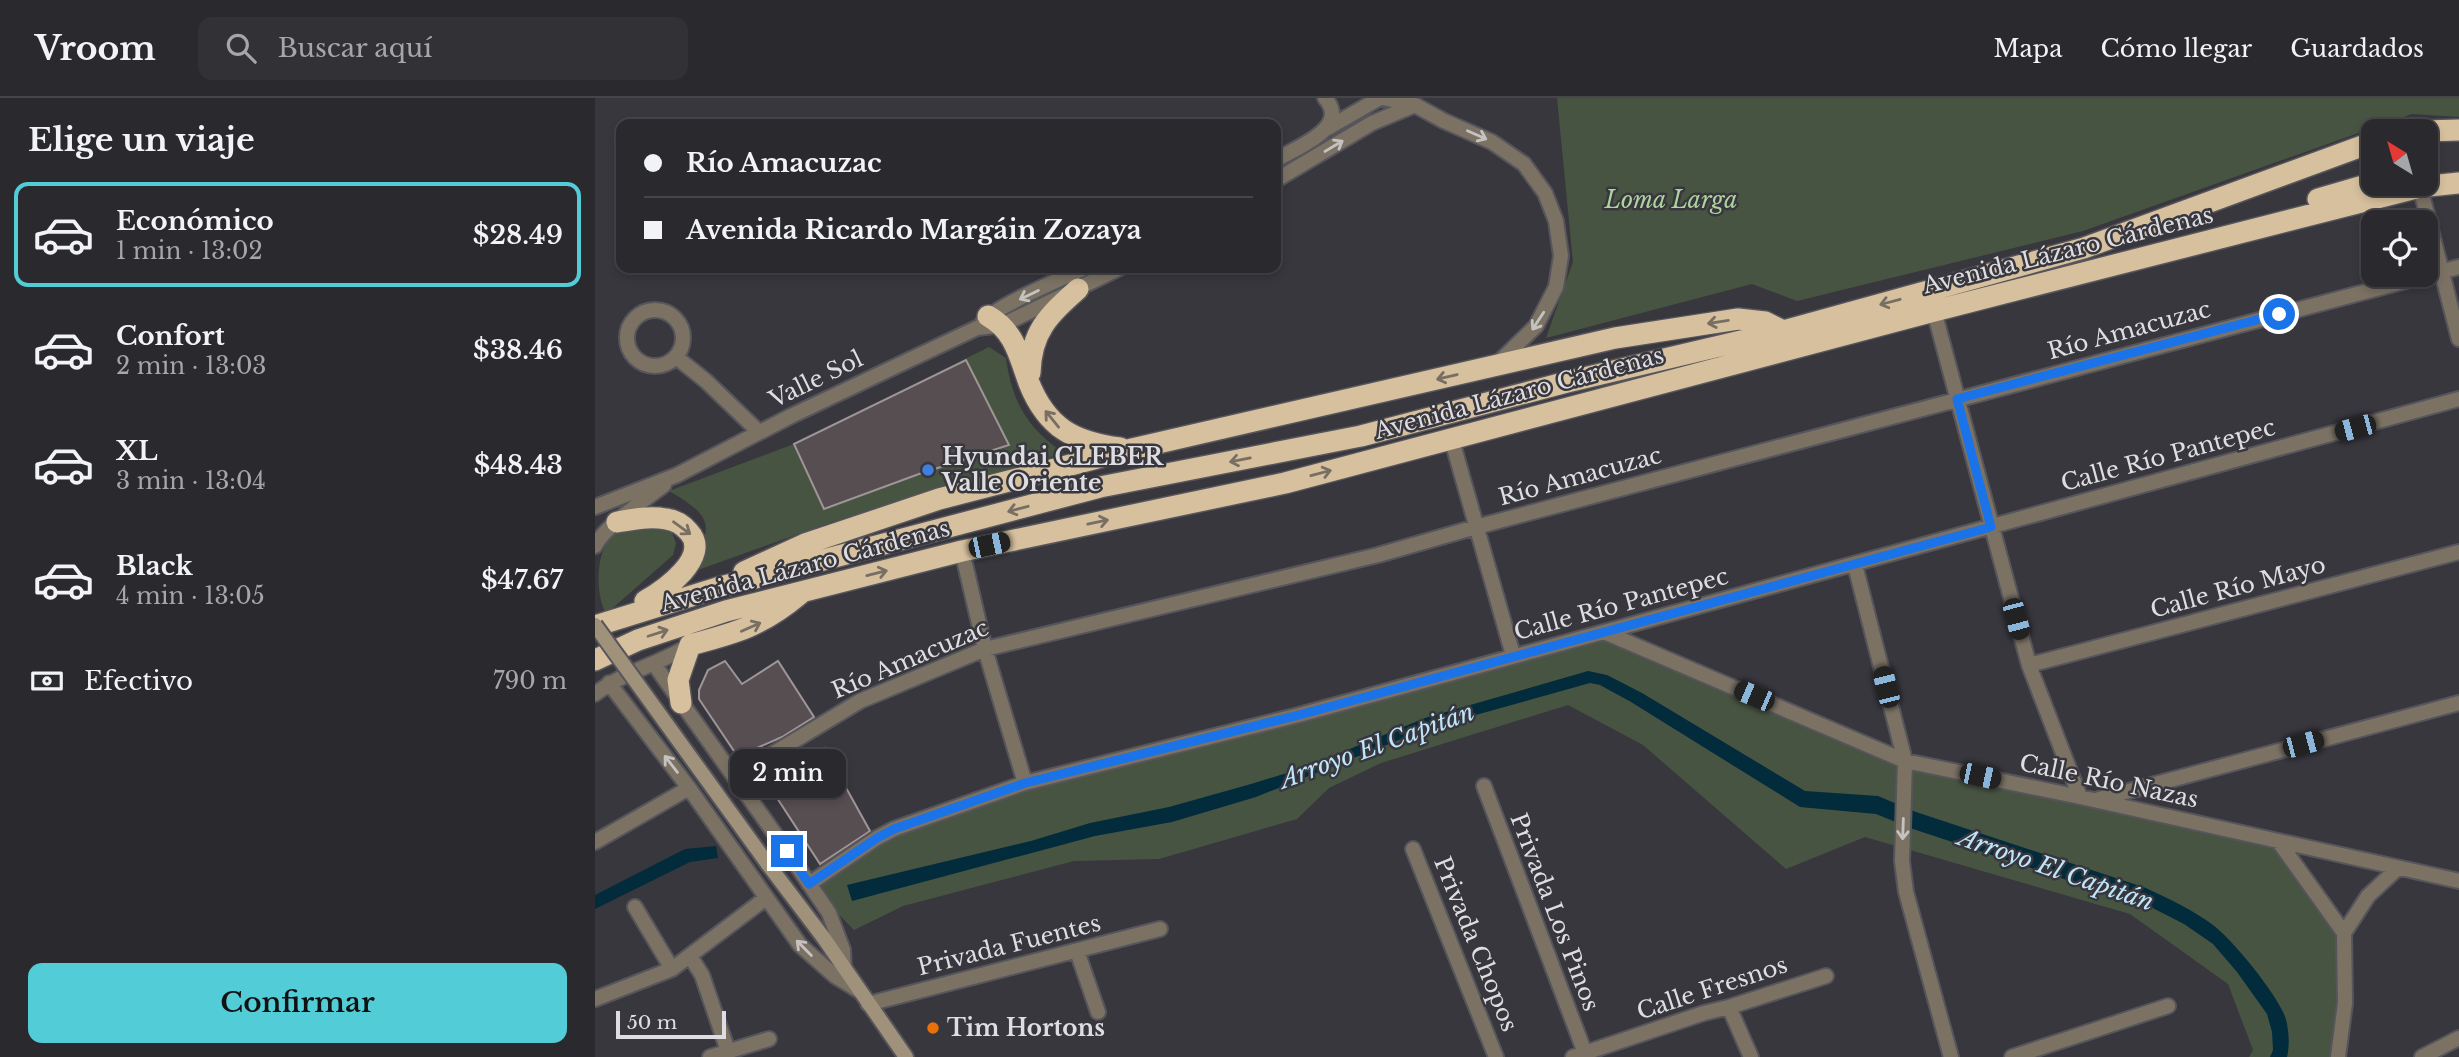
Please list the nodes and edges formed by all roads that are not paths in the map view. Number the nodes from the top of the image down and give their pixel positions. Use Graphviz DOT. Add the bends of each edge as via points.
graph roads {
  1 [pos="1325,98"];
  2 [pos="1382,98"];
  3 [pos="1415,105"];
  4 [pos="1328,128"];
  5 [pos="2459,130"];
  6 [pos="2438,131"];
  7 [pos="2361,146"];
  8 [pos="1281,157"];
  9 [pos="2361,160"];
  10 [pos="1281,177"];
  11 [pos="2459,183"];
  12 [pos="2438,185"];
  13 [pos="2361,186"];
  14 [pos="2235,192"];
  15 [pos="2385,196"];
  16 [pos="2422,196"];
  17 [pos="2175,250"];
  18 [pos="2459,267"];
  19 [pos="2440,272"];
  20 [pos="1076,273"];
  21 [pos="1110,273"];
  22 [pos="1078,289"];
  23 [pos="1934,311"];
  24 [pos="989,323"];
  25 [pos="1783,331"];
  26 [pos="2459,339"];
  27 [pos="676,357"];
  28 [pos="1496,366"];
  29 [pos="1030,385"];
  30 [pos="1957,399"];
  31 [pos="2459,399"];
  32 [pos="759,432"];
  33 [pos="1451,437"];
  34 [pos="1132,449"];
  35 [pos="677,475"];
  36 [pos="595,507"];
  37 [pos="617,522"];
  38 [pos="1476,527"];
  39 [pos="1991,527"];
  40 [pos="596,542"];
  41 [pos="962,551"];
  42 [pos="2459,552"];
  43 [pos="1855,565"];
  44 [pos="717,588"];
  45 [pos="804,591"];
  46 [pos="599,625"];
  47 [pos="1604,632"];
  48 [pos="690,645"];
  49 [pos="985,649"];
  50 [pos="1513,655"];
  51 [pos="595,660"];
  52 [pos="654,664"];
  53 [pos="2029,666"];
  54 [pos="609,683"];
  55 [pos="595,694"];
  56 [pos="681,703"];
  57 [pos="2459,703"];
  58 [pos="1905,761"];
  59 [pos="737,781"];
  60 [pos="1025,783"];
  61 [pos="1483,786"];
  62 [pos="689,788"];
  63 [pos="2087,798"];
  64 [pos="595,842"];
  65 [pos="2279,842"];
  66 [pos="1413,849"];
  67 [pos="2398,868"];
  68 [pos="2459,881"];
  69 [pos="809,884"];
  70 [pos="766,898"];
  71 [pos="635,907"];
  72 [pos="1160,929"];
  73 [pos="2344,933"];
  74 [pos="1077,951"];
  75 [pos="690,956"];
  76 [pos="672,970"];
  77 [pos="844,970"];
  78 [pos="1826,976"];
  79 [pos="858,990"];
  80 [pos="595,999"];
  81 [pos="868,1004"];
  82 [pos="2168,1006"];
  83 [pos="1728,1007"];
  84 [pos="1098,1012"];
  85 [pos="2459,1038"];
  86 [pos="769,1039"];
  87 [pos="728,1051"];
  88 [pos="1579,1055"];
  89 [pos="710,1057"];
  90 [pos="907,1057"];
  91 [pos="1496,1057"];
  92 [pos="1751,1057"];
  93 [pos="1951,1057"];
  94 [pos="2012,1057"];
  95 [pos="2338,1057"];
  96 [pos="2422,1057"];
  1 -- 4 [label="street" via="1334,117"];
  2 -- 3 [label="street"];
  2 -- 4 [label="street"];
  10 -- 3 [label="street, one-way" via="1372,123"];
  3 -- 28 [label="street, one-way" via="1492,142 1524,164 1545,193 1556,221 1561,256 1556,287 1536,326"];
  4 -- 8 [label="street"];
  5 -- 6 [label="highway"];
  7 -- 14 [label="highway, Avenida Lázaro Cárdenas"];
  9 -- 14 [label="highway" via="2265,195"];
  11 -- 12 [label="highway, Avenida Lázaro Cárdenas"];
  13 -- 17 [label="highway" via="2203,232"];
  14 -- 25 [label="highway, Avenida Lázaro Cárdenas, one-way" via="2084,248"];
  15 -- 17 [label="highway, Avenida Lázaro Cárdenas"];
  16 -- 19 [label="street"];
  17 -- 23 [label="highway, Avenida Lázaro Cárdenas"];
  18 -- 19 [label="street, Río Amacuzac"];
  19 -- 26 [label="street"];
  19 -- 30 [label="street, Río Amacuzac"];
  20 -- 24 [label="street, one-way"];
  21 -- 22 [label="street"];
  22 -- 24 [label="street"];
  22 -- 29 [label="highway" via="1046,318 1036,337"];
  23 -- 30 [label="street"];
  23 -- 33 [label="highway, Avenida Lázaro Cárdenas"];
  24 -- 29 [label="highway" via="1020,352"];
  24 -- 32 [label="street, Valle Sol"];
  25 -- 28 [label="highway, one-way" via="1765,322 1738,319 1615,338"];
  25 -- 44 [label="highway, Avenida Lázaro Cárdenas, one-way" via="1361,436 1100,487"];
  27 -- 27 [label="street" via="683,340 673,316 656,309 632,320 627,347 638,361 655,366"];
  27 -- 32 [label="street"];
  28 -- 34 [label="highway, one-way"];
  34 -- 29 [label="highway, one-way" via="1092,444 1054,425"];
  30 -- 38 [label="street, Río Amacuzac"];
  30 -- 39 [label="street"];
  31 -- 39 [label="street, Calle Río Pantepec"];
  32 -- 35 [label="street, Valle Sol"];
  33 -- 38 [label="street"];
  41 -- 33 [label="highway, Avenida Lázaro Cárdenas, one-way" via="1285,483"];
  34 -- 44 [label="highway" via="939,499 836,533 775,556"];
  35 -- 36 [label="street, Valle Sol"];
  35 -- 37 [label="street, Valle Sol"];
  37 -- 40 [label="street, Valle Sol"];
  37 -- 46 [label="highway, one-way" via="669,519 693,536 695,549 689,564 666,589"];
  38 -- 49 [label="street, Río Amacuzac" via="1378,555"];
  38 -- 50 [label="street"];
  39 -- 43 [label="street, Calle Río Pantepec"];
  39 -- 53 [label="street"];
  45 -- 41 [label="highway, Avenida Lázaro Cárdenas, one-way"];
  41 -- 49 [label="street"];
  42 -- 53 [label="street, Calle Río Mayo"];
  43 -- 47 [label="street, Calle Río Pantepec"];
  43 -- 58 [label="street"];
  44 -- 46 [label="highway, Avenida Lázaro Cárdenas"];
  48 -- 45 [label="highway, one-way" via="756,625"];
  51 -- 45 [label="highway, Avenida Lázaro Cárdenas, one-way" via="638,640"];
  46 -- 77 [label="street, bridge"];
  47 -- 50 [label="street, Calle Río Pantepec"];
  47 -- 58 [label="street, Calle Río Nazas"];
  48 -- 52 [label="street"];
  48 -- 56 [label="highway" via="678,680"];
  49 -- 59 [label="street, Río Amacuzac" via="860,701 769,756"];
  49 -- 60 [label="street"];
  50 -- 60 [label="street, Calle Río Pantepec" via="1299,715"];
  52 -- 54 [label="street"];
  52 -- 56 [label="street"];
  53 -- 63 [label="street"];
  54 -- 55 [label="street"];
  62 -- 54 [label="street, one-way"];
  56 -- 59 [label="street"];
  57 -- 63 [label="street"];
  58 -- 63 [label="street, Calle Río Nazas"];
  58 -- 93 [label="street, one-way" via="1902,862 1906,892"];
  59 -- 69 [label="street"];
  60 -- 69 [label="street, Calle Río Pantepec" via="894,829"];
  61 -- 88 [label="street, Privada Los Pinos"];
  62 -- 64 [label="street"];
  62 -- 70 [label="street"];
  63 -- 65 [label="street, Calle Río Nazas"];
  65 -- 67 [label="street, Calle Río Nazas"];
  65 -- 73 [label="street"];
  66 -- 91 [label="street, Privada Chopos"];
  67 -- 68 [label="street, Calle Río Nazas"];
  67 -- 73 [label="street" via="2368,896"];
  69 -- 77 [label="street" via="836,927"];
  70 -- 75 [label="street"];
  79 -- 70 [label="street, one-way" via="800,945"];
  71 -- 76 [label="street"];
  72 -- 74 [label="street, Privada Fuentes"];
  73 -- 95 [label="street" via="2345,1003"];
  74 -- 81 [label="street, Privada Fuentes"];
  74 -- 84 [label="street"];
  75 -- 76 [label="street"];
  75 -- 87 [label="street" via="702,975"];
  76 -- 80 [label="street"];
  77 -- 79 [label="street"];
  78 -- 83 [label="street, Calle Fresnos"];
  79 -- 81 [label="street"];
  81 -- 90 [label="street"];
  82 -- 94 [label="street"];
  83 -- 88 [label="street, Calle Fresnos"];
  83 -- 92 [label="street"];
  85 -- 96 [label="street"];
  86 -- 87 [label="street"];
  87 -- 89 [label="street"];
}
